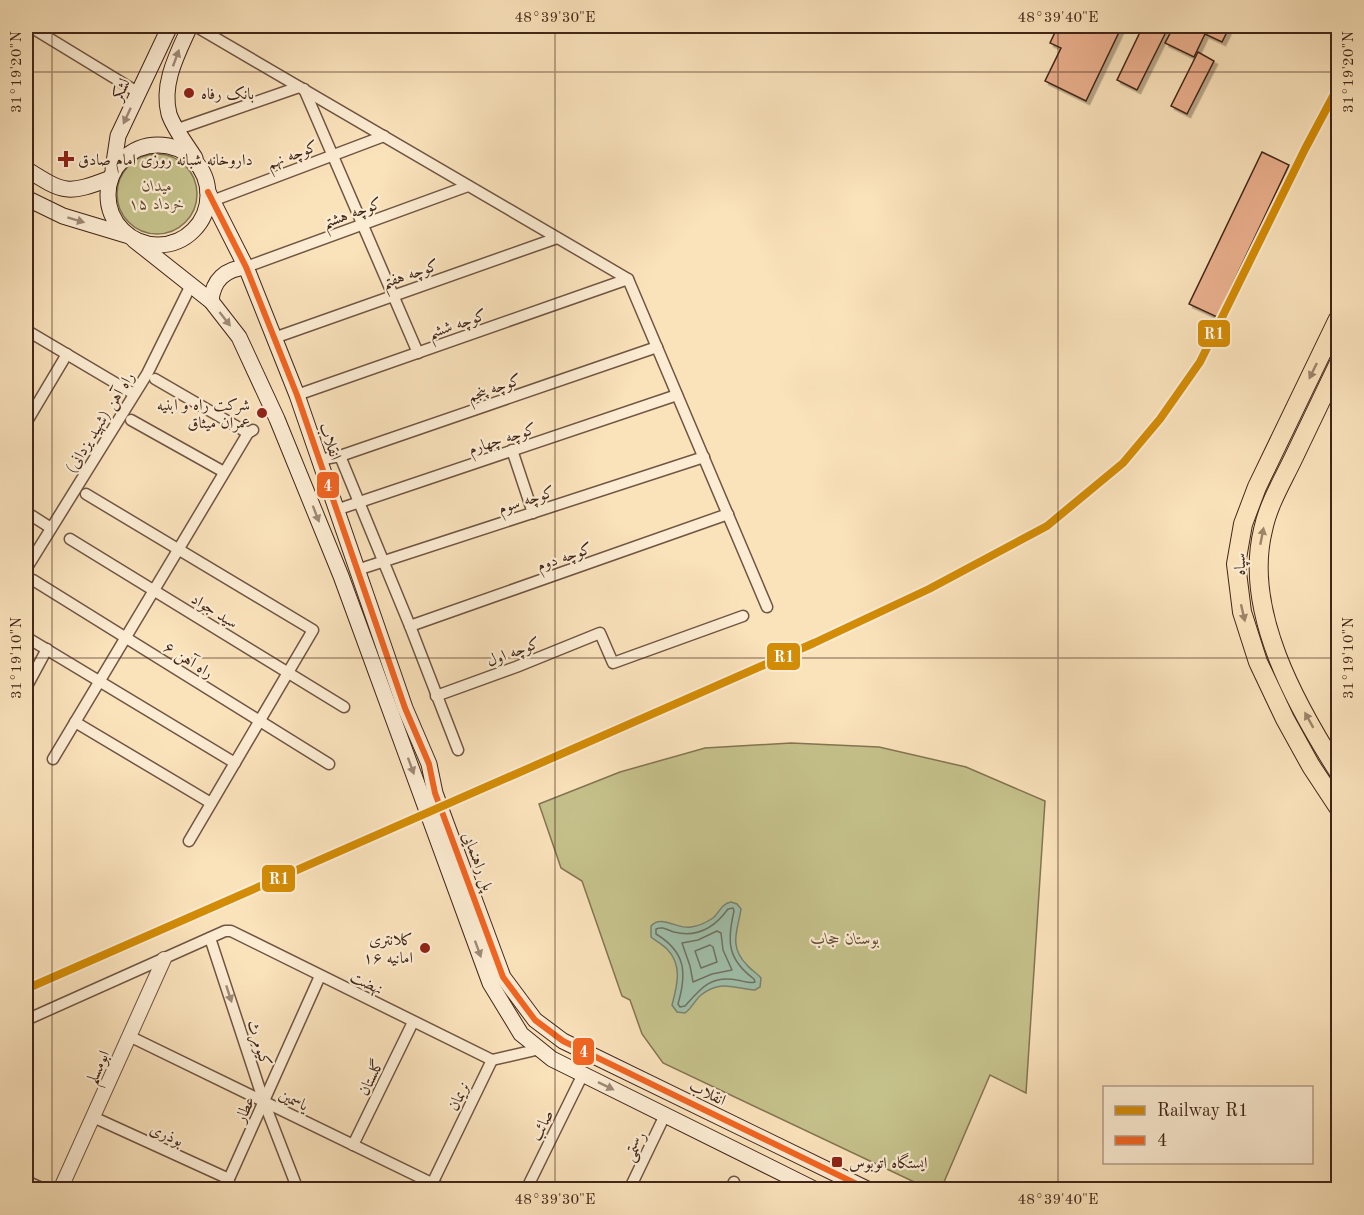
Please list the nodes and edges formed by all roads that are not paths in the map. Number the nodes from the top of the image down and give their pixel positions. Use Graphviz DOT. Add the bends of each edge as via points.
graph roads {
  1 [pos="28,26"];
  2 [pos="170,26"];
  3 [pos="192,26"];
  4 [pos="302,88"];
  5 [pos="139,93"];
  6 [pos="177,129"];
  7 [pos="384,136"];
  8 [pos="332,155"];
  9 [pos="26,169"];
  10 [pos="201,169"];
  11 [pos="112,174"];
  12 [pos="468,186"];
  13 [pos="210,197"];
  14 [pos="26,198"];
  15 [pos="362,224"];
  16 [pos="557,237"];
  17 [pos="131,238"];
  18 [pos="246,267"];
  19 [pos="628,279"];
  20 [pos="191,285"];
  21 [pos="393,295"];
  22 [pos="211,301"];
  23 [pos="1338,318"];
  24 [pos="26,330"];
  25 [pos="274,338"];
  26 [pos="657,347"];
  27 [pos="418,353"];
  28 [pos="67,354"];
  29 [pos="1338,365"];
  30 [pos="155,379"];
  31 [pos="134,394"];
  32 [pos="297,395"];
  33 [pos="677,395"];
  34 [pos="131,420"];
  35 [pos="26,423"];
  36 [pos="512,450"];
  37 [pos="340,456"];
  38 [pos="704,457"];
  39 [pos="319,460"];
  40 [pos="224,472"];
  41 [pos="86,494"];
  42 [pos="358,501"];
  43 [pos="336,510"];
  44 [pos="26,512"];
  45 [pos="533,513"];
  46 [pos="728,514"];
  47 [pos="51,528"];
  48 [pos="70,539"];
  49 [pos="178,549"];
  50 [pos="384,561"];
  51 [pos="26,569"];
  52 [pos="357,570"];
  53 [pos="33,580"];
  54 [pos="154,590"];
  55 [pos="767,607"];
  56 [pos="743,616"];
  57 [pos="410,626"];
  58 [pos="26,637"];
  59 [pos="126,637"];
  60 [pos="47,649"];
  61 [pos="288,673"];
  62 [pos="99,681"];
  63 [pos="26,688"];
  64 [pos="436,696"];
  65 [pos="344,707"];
  66 [pos="398,709"];
  67 [pos="260,720"];
  68 [pos="75,722"];
  69 [pos="458,750"];
  70 [pos="53,759"];
  71 [pos="235,763"];
  72 [pos="329,764"];
  73 [pos="1338,771"];
  74 [pos="211,803"];
  75 [pos="1338,807"];
  76 [pos="189,841"];
  77 [pos="210,938"];
  78 [pos="164,959"];
  79 [pos="320,976"];
  80 [pos="26,1020"];
  81 [pos="535,1020"];
  82 [pos="413,1022"];
  83 [pos="129,1036"];
  84 [pos="540,1049"];
  85 [pos="492,1060"];
  86 [pos="582,1074"];
  87 [pos="264,1101"];
  88 [pos="665,1115"];
  89 [pos="93,1117"];
  90 [pos="353,1145"];
  91 [pos="229,1179"];
  92 [pos="26,1181"];
  93 [pos="430,1186"];
  94 [pos="46,1190"];
  95 [pos="60,1190"];
  96 [pos="224,1190"];
  97 [pos="298,1190"];
  98 [pos="446,1190"];
  99 [pos="526,1190"];
  100 [pos="629,1190"];
  101 [pos="816,1190"];
  102 [pos="869,1190"];
  1 -- 5 [label="street"];
  2 -- 5 [label="main road, لشکر"];
  3 -- 4 [label="street"];
  6 -- 3 [label="main road, one-way" via="170,116 166,92 175,58"];
  4 -- 6 [label="street"];
  4 -- 7 [label="street"];
  4 -- 8 [label="street"];
  5 -- 11 [label="main road, لشکر, one-way" via="118,136"];
  6 -- 10 [label="main road"];
  7 -- 8 [label="street, کوچه نهم"];
  7 -- 12 [label="street"];
  8 -- 13 [label="street, کوچه نهم"];
  8 -- 15 [label="street"];
  9 -- 11 [label="main road" via="69,190 87,187"];
  10 -- 11 [label="main road" via="182,151 156,145 131,152"];
  10 -- 13 [label="main road"];
  11 -- 17 [label="main road" via="107,197 109,210 114,222"];
  12 -- 15 [label="street, کوچه هشتم"];
  12 -- 16 [label="street"];
  13 -- 17 [label="main road" via="202,219 184,238 159,246"];
  13 -- 18 [label="main road, انقلاب"];
  14 -- 17 [label="main road, one-way" via="63,216"];
  15 -- 18 [label="street, کوچه هشتم"];
  15 -- 21 [label="street"];
  16 -- 19 [label="street"];
  16 -- 21 [label="street, کوچه هفتم"];
  17 -- 20 [label="main road"];
  18 -- 22 [label="main road" via="225,272 212,290"];
  18 -- 25 [label="main road, انقلاب"];
  19 -- 26 [label="street"];
  19 -- 27 [label="street, کوچه ششم"];
  20 -- 22 [label="main road"];
  20 -- 31 [label="street, راه آهن (شهید یزدانی)"];
  21 -- 25 [label="street, کوچه هفتم"];
  21 -- 27 [label="street"];
  22 -- 66 [label="main road, one-way" via="239,337 277,419"];
  23 -- 75 [label="main road, سپاه, one-way" via="1257,487 1243,524 1236,564 1242,612 1258,662 1285,719"];
  24 -- 28 [label="street"];
  25 -- 32 [label="main road, انقلاب"];
  26 -- 33 [label="street"];
  26 -- 37 [label="street, کوچه پنجم"];
  27 -- 32 [label="street, کوچه ششم"];
  28 -- 31 [label="street"];
  28 -- 35 [label="street"];
  73 -- 29 [label="main road, سپاه, one-way" via="1277,654 1262,608 1257,565 1263,529 1275,495"];
  30 -- 40 [label="street" via="251,431"];
  31 -- 47 [label="street, راه آهن (شهید یزدانی)"];
  32 -- 39 [label="main road, انقلاب"];
  33 -- 36 [label="street, کوچه چهارم"];
  33 -- 38 [label="street"];
  34 -- 40 [label="street"];
  36 -- 42 [label="street, کوچه چهارم"];
  36 -- 45 [label="street"];
  37 -- 39 [label="street, کوچه پنجم"];
  37 -- 42 [label="street"];
  38 -- 45 [label="street, کوچه سوم"];
  38 -- 46 [label="street"];
  39 -- 43 [label="main road, انقلاب"];
  40 -- 49 [label="street"];
  41 -- 49 [label="street"];
  42 -- 43 [label="street, کوچه چهارم"];
  42 -- 50 [label="street"];
  43 -- 52 [label="main road, انقلاب"];
  44 -- 47 [label="street"];
  45 -- 50 [label="street, کوچه سوم"];
  46 -- 55 [label="street"];
  46 -- 57 [label="street, کوچه دوم"];
  47 -- 51 [label="street, راه آهن (شهید یزدانی)"];
  48 -- 54 [label="street, سید جواد"];
  49 -- 54 [label="street"];
  49 -- 61 [label="street" via="313,630"];
  50 -- 52 [label="street, کوچه سوم"];
  50 -- 57 [label="street"];
  52 -- 66 [label="main road, انقلاب"];
  53 -- 59 [label="street, راه آهن ۶"];
  54 -- 59 [label="street"];
  54 -- 61 [label="street, سید جواد"];
  56 -- 64 [label="street, کوچه اول" via="614,663 600,633"];
  57 -- 64 [label="street"];
  58 -- 60 [label="street"];
  59 -- 62 [label="street"];
  59 -- 67 [label="street, راه آهن ۶"];
  60 -- 62 [label="street"];
  60 -- 63 [label="street"];
  61 -- 65 [label="street, سید جواد"];
  61 -- 67 [label="street"];
  62 -- 68 [label="street"];
  62 -- 71 [label="street"];
  64 -- 69 [label="street"];
  66 -- 81 [label="main road, پل راهنمایی" via="429,764 435,793 503,977"];
  66 -- 84 [label="main road, پل راهنمایی, one-way" via="490,982 521,1034"];
  67 -- 71 [label="street"];
  67 -- 72 [label="street, راه آهن ۶"];
  68 -- 70 [label="street"];
  68 -- 74 [label="street"];
  71 -- 74 [label="street"];
  74 -- 76 [label="street"];
  77 -- 78 [label="street"];
  77 -- 79 [label="street, نهضت" via="231,931"];
  77 -- 87 [label="street, کیومرث, one-way"];
  78 -- 80 [label="street"];
  78 -- 83 [label="street, ابومسلم"];
  79 -- 82 [label="street, نهضت"];
  79 -- 87 [label="street, عطار"];
  81 -- 102 [label="main road, انقلاب" via="563,1041"];
  82 -- 85 [label="street, نهضت"];
  82 -- 90 [label="street, گلستان"];
  83 -- 87 [label="street, یاسمین"];
  83 -- 89 [label="street, ابومسلم"];
  84 -- 85 [label="street"];
  84 -- 86 [label="main road"];
  85 -- 93 [label="street, نریمان"];
  86 -- 88 [label="main road, one-way"];
  86 -- 99 [label="street, صائب"];
  87 -- 90 [label="street, یاسمین"];
  87 -- 91 [label="street, عطار"];
  87 -- 97 [label="street, کیومرث"];
  88 -- 100 [label="street, رستمی"];
  88 -- 101 [label="main road"];
  89 -- 91 [label="street, بوذری"];
  89 -- 95 [label="street, ابومسلم"];
  90 -- 93 [label="street, یاسمین"];
  91 -- 96 [label="street, عطار"];
  92 -- 94 [label="street"];
  93 -- 98 [label="street, یاسمین"];
}
